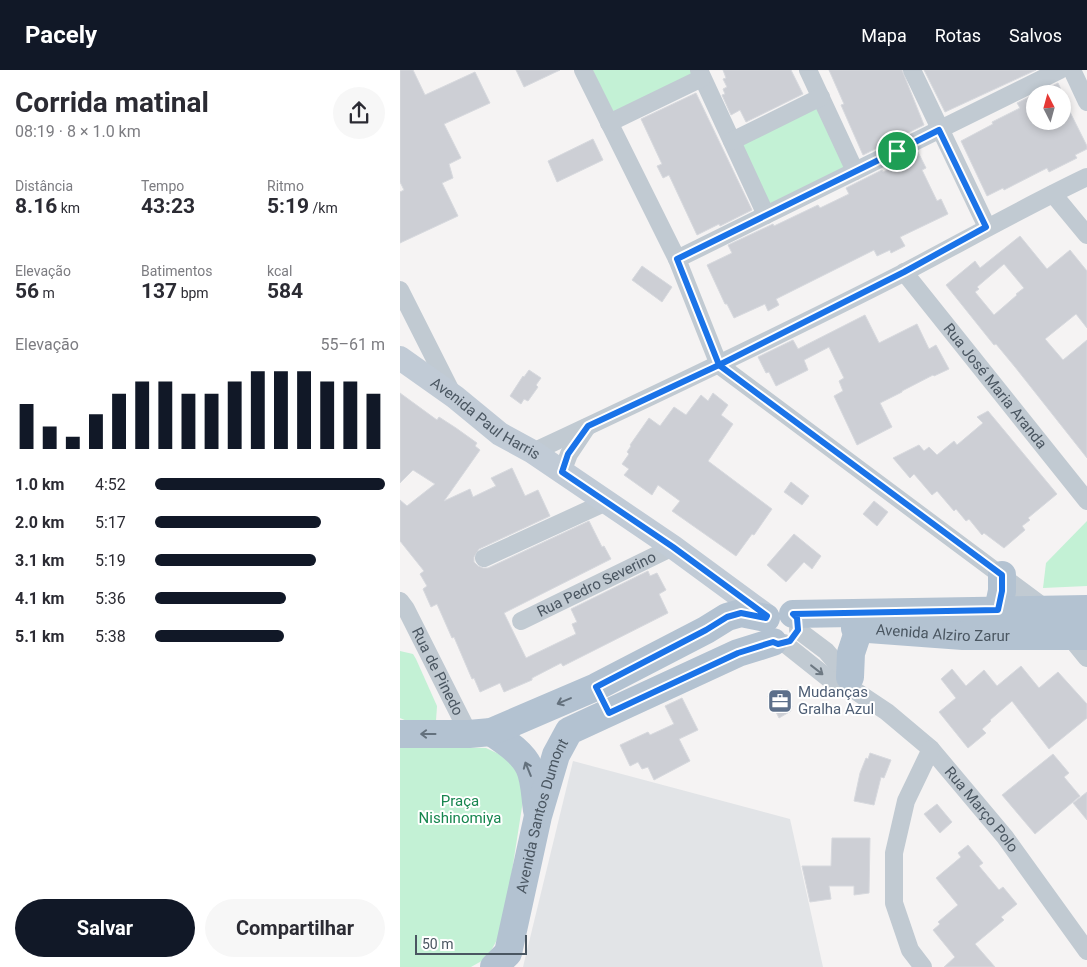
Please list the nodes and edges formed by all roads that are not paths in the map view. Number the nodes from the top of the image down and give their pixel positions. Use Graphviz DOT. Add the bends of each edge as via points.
graph roads {
  1 [pos="583,70"];
  2 [pos="808,70"];
  3 [pos="912,70"];
  4 [pos="1060,70"];
  5 [pos="1072,70"];
  6 [pos="701,74"];
  7 [pos="821,97"];
  8 [pos="1087,102"];
  9 [pos="609,123"];
  10 [pos="939,130"];
  11 [pos="732,141"];
  12 [pos="855,172"];
  13 [pos="1087,177"];
  14 [pos="1053,194"];
  15 [pos="766,215"];
  16 [pos="986,227"];
  17 [pos="1087,234"];
  18 [pos="677,259"];
  19 [pos="904,272"];
  20 [pos="400,290"];
  21 [pos="400,358"];
  22 [pos="719,365"];
  23 [pos="455,397"];
  24 [pos="588,426"];
  25 [pos="533,452"];
  26 [pos="562,472"];
  27 [pos="1087,501"];
  28 [pos="606,502"];
  29 [pos="673,547"];
  30 [pos="484,558"];
  31 [pos="1002,575"];
  32 [pos="1047,609"];
  33 [pos="1087,609"];
  34 [pos="402,610"];
  35 [pos="998,610"];
  36 [pos="521,621"];
  37 [pos="783,627"];
  38 [pos="860,629"];
  39 [pos="1078,636"];
  40 [pos="1087,658"];
  41 [pos="852,683"];
  42 [pos="596,687"];
  43 [pos="609,713"];
  44 [pos="480,733"];
  45 [pos="400,734"];
  46 [pos="931,749"];
  47 [pos="538,816"];
  48 [pos="1086,947"];
  49 [pos="502,962"];
  50 [pos="923,967"];
  1 -- 9 [label="street"];
  2 -- 7 [label="street"];
  3 -- 10 [label="street"];
  4 -- 10 [label="street"];
  5 -- 8 [label="street"];
  6 -- 9 [label="street"];
  6 -- 11 [label="street"];
  7 -- 11 [label="street"];
  7 -- 12 [label="street"];
  9 -- 18 [label="street"];
  10 -- 12 [label="street"];
  10 -- 16 [label="street"];
  11 -- 15 [label="street"];
  12 -- 15 [label="street"];
  13 -- 14 [label="street"];
  14 -- 16 [label="street"];
  14 -- 17 [label="street"];
  15 -- 18 [label="street"];
  16 -- 19 [label="street"];
  18 -- 22 [label="street"];
  19 -- 22 [label="street"];
  19 -- 27 [label="street, Rua José Maria Aranda"];
  20 -- 23 [label="street"];
  21 -- 23 [label="street, Avenida Paul Harris"];
  22 -- 24 [label="street"];
  22 -- 31 [label="street"];
  23 -- 25 [label="street, Avenida Paul Harris" via="500,434"];
  24 -- 25 [label="street"];
  24 -- 26 [label="street" via="568,454"];
  25 -- 26 [label="street, Avenida Paul Harris"];
  26 -- 28 [label="street, Avenida Paul Harris"];
  28 -- 29 [label="street, Avenida Paul Harris"];
  28 -- 30 [label="street"];
  29 -- 36 [label="street, Rua Pedro Severino"];
  29 -- 37 [label="street, Avenida Paul Harris"];
  31 -- 32 [label="street"];
  31 -- 35 [label="main road"];
  32 -- 33 [label="main road, Avenida Alziro Zarur"];
  32 -- 35 [label="main road, Avenida Alziro Zarur"];
  32 -- 39 [label="street"];
  34 -- 44 [label="street, Rua de Pinedo"];
  35 -- 37 [label="main road, Avenida Alziro Zarur"];
  37 -- 38 [label="main road, Avenida Alziro Zarur"];
  37 -- 41 [label="street, Rua Março Polo" via="833,682"];
  37 -- 42 [label="main road" via="741,613 727,617"];
  37 -- 43 [label="main road, Avenida Santos Dumont" via="738,653"];
  38 -- 39 [label="main road, Avenida Alziro Zarur" via="963,636"];
  38 -- 41 [label="main road" via="851,653"];
  39 -- 40 [label="street"];
  41 -- 46 [label="street, Rua Março Polo"];
  42 -- 43 [label="main road"];
  42 -- 44 [label="main road, one-way"];
  43 -- 47 [label="main road, Avenida Santos Dumont" via="569,731 556,755"];
  44 -- 45 [label="main road, one-way"];
  47 -- 44 [label="main road, one-way" via="529,767 507,743"];
  46 -- 48 [label="street, Rua Março Polo" via="1005,837"];
  46 -- 50 [label="street" via="906,801 894,853 894,903 910,950"];
  47 -- 49 [label="main road, Avenida Santos Dumont"];
}
